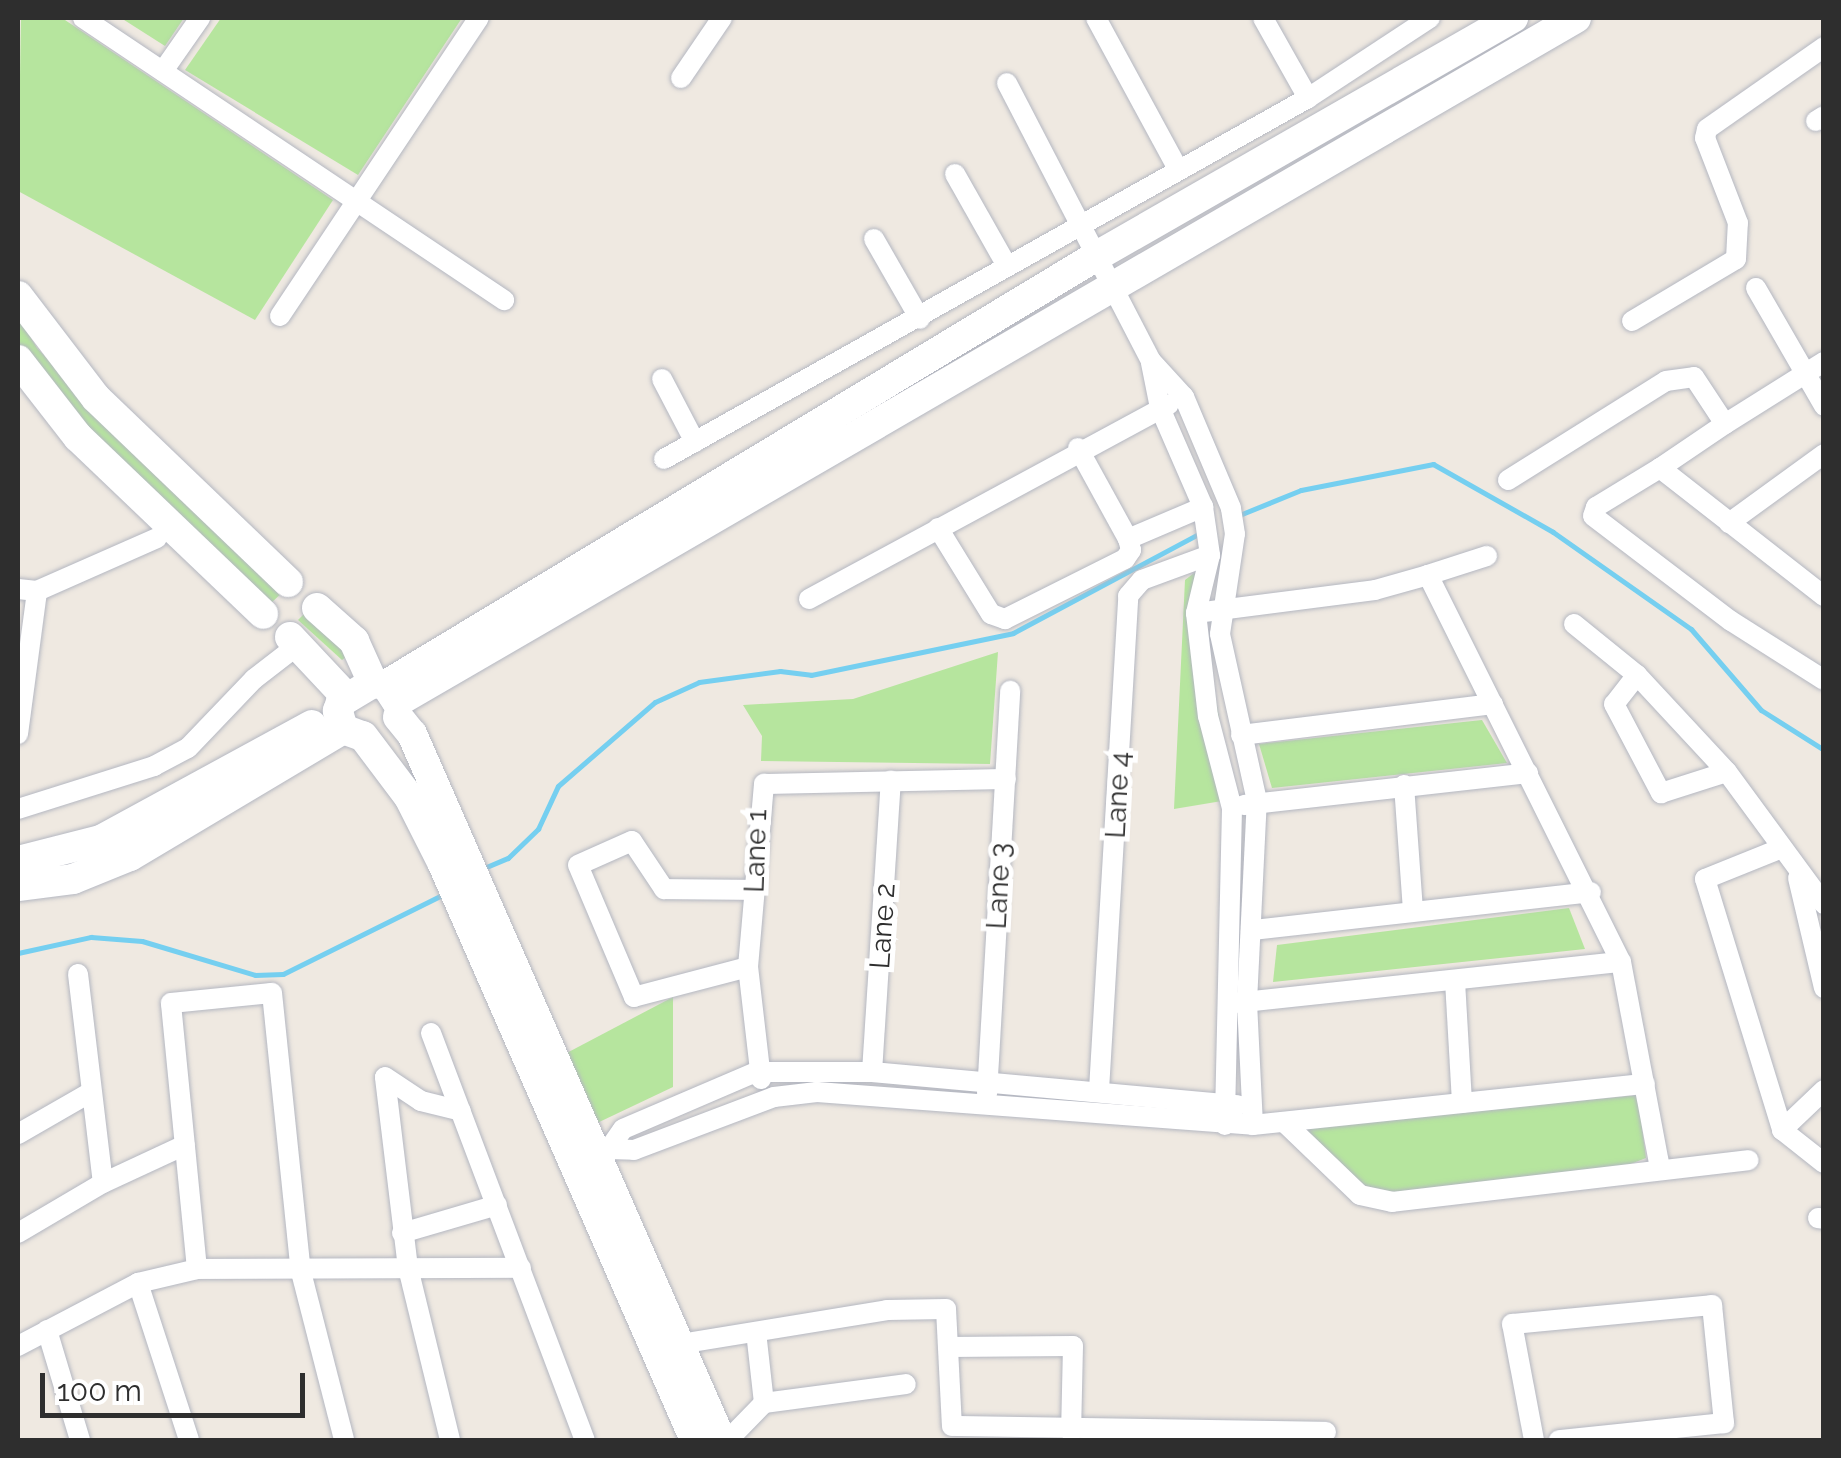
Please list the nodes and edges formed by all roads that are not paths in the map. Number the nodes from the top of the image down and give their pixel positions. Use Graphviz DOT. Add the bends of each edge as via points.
graph roads {
  1 [pos="83,18"];
  2 [pos="200,18"];
  3 [pos="479,18"];
  4 [pos="722,18"];
  5 [pos="1096,18"];
  6 [pos="1263,18"];
  7 [pos="1430,18"];
  8 [pos="1513,18"];
  9 [pos="1576,18"];
  10 [pos="1396,26"];
  11 [pos="1824,47"];
  12 [pos="163,72"];
  13 [pos="681,78"];
  14 [pos="1007,83"];
  15 [pos="1308,98"];
  16 [pos="1178,169"];
  17 [pos="955,174"];
  18 [pos="356,201"];
  19 [pos="1082,225"];
  20 [pos="874,239"];
  21 [pos="1095,257"];
  22 [pos="1007,266"];
  23 [pos="1111,284"];
  24 [pos="1756,288"];
  25 [pos="18,296"];
  26 [pos="504,300"];
  27 [pos="280,316"];
  28 [pos="920,319"];
  29 [pos="1632,321"];
  30 [pos="18,360"];
  31 [pos="1150,361"];
  32 [pos="1824,362"];
  33 [pos="1802,374"];
  34 [pos="662,380"];
  35 [pos="1184,397"];
  36 [pos="1824,406"];
  37 [pos="1160,408"];
  38 [pos="1724,424"];
  39 [pos="695,442"];
  40 [pos="1078,448"];
  41 [pos="1824,454"];
  42 [pos="664,459"];
  43 [pos="1660,468"];
  44 [pos="1508,480"];
  45 [pos="1204,511"];
  46 [pos="1728,523"];
  47 [pos="938,528"];
  48 [pos="157,538"];
  49 [pos="1128,539"];
  50 [pos="1209,548"];
  51 [pos="1486,556"];
  52 [pos="1428,575"];
  53 [pos="288,582"];
  54 [pos="27,590"];
  55 [pos="1824,596"];
  56 [pos="809,599"];
  57 [pos="317,608"];
  58 [pos="1221,609"];
  59 [pos="1196,613"];
  60 [pos="263,614"];
  61 [pos="1574,624"];
  62 [pos="294,641"];
  63 [pos="1637,675"];
  64 [pos="1824,680"];
  65 [pos="1010,691"];
  66 [pos="1492,704"];
  67 [pos="368,708"];
  68 [pos="18,734"];
  69 [pos="1241,735"];
  70 [pos="1727,772"];
  71 [pos="1528,773"];
  72 [pos="1006,779"];
  73 [pos="892,780"];
  74 [pos="1404,785"];
  75 [pos="1257,801"];
  76 [pos="1232,808"];
  77 [pos="18,809"];
  78 [pos="1782,848"];
  79 [pos="18,862"];
  80 [pos="1796,872"];
  81 [pos="18,886"];
  82 [pos="756,890"];
  83 [pos="1590,892"];
  84 [pos="1824,904"];
  85 [pos="1413,910"];
  86 [pos="1253,930"];
  87 [pos="1620,962"];
  88 [pos="748,966"];
  89 [pos="78,974"];
  90 [pos="1455,981"];
  91 [pos="1824,988"];
  92 [pos="1238,1003"];
  93 [pos="432,1033"];
  94 [pos="756,1072"];
  95 [pos="872,1072"];
  96 [pos="988,1081"];
  97 [pos="1645,1084"];
  98 [pos="1100,1090"];
  99 [pos="1824,1090"];
  100 [pos="91,1092"];
  101 [pos="774,1097"];
  102 [pos="1462,1104"];
  103 [pos="986,1106"];
  104 [pos="461,1112"];
  105 [pos="1225,1115"];
  106 [pos="1253,1115"];
  107 [pos="1284,1122"];
  108 [pos="1782,1130"];
  109 [pos="18,1134"];
  110 [pos="186,1146"];
  111 [pos="595,1156"];
  112 [pos="1749,1160"];
  113 [pos="1824,1162"];
  114 [pos="1660,1168"];
  115 [pos="102,1182"];
  116 [pos="497,1205"];
  117 [pos="18,1233"];
  118 [pos="402,1233"];
  119 [pos="408,1268"];
  120 [pos="521,1268"];
  121 [pos="197,1269"];
  122 [pos="301,1272"];
  123 [pos="138,1283"];
  124 [pos="48,1330"];
  125 [pos="756,1332"];
  126 [pos="680,1344"];
  127 [pos="18,1346"];
  128 [pos="948,1347"];
  129 [pos="906,1384"];
  130 [pos="764,1403"];
  131 [pos="1070,1432"];
  132 [pos="1326,1432"];
  133 [pos="80,1440"];
  134 [pos="189,1440"];
  135 [pos="344,1440"];
  136 [pos="450,1440"];
  137 [pos="585,1440"];
  138 [pos="695,1440"];
  139 [pos="724,1440"];
  140 [pos="1534,1440"];
  141 [pos="1559,1440"];
  1 -- 12 [label="street"];
  2 -- 12 [label="street"];
  3 -- 18 [label="street"];
  4 -- 13 [label="street"];
  5 -- 16 [label="street"];
  6 -- 15 [label="street"];
  7 -- 10 [label="street"];
  8 -- 21 [label="main road"];
  9 -- 23 [label="main road"];
  10 -- 15 [label="street"];
  11 -- 29 [label="street" via="1707,129 1704,138 1738,223 1736,258"];
  12 -- 18 [label="street"];
  14 -- 19 [label="street"];
  15 -- 16 [label="street"];
  16 -- 19 [label="street"];
  17 -- 22 [label="street"];
  18 -- 26 [label="street"];
  18 -- 27 [label="street"];
  19 -- 21 [label="street"];
  19 -- 22 [label="street"];
  20 -- 28 [label="street"];
  21 -- 23 [label="street"];
  21 -- 67 [label="main road"];
  22 -- 28 [label="street"];
  23 -- 31 [label="street"];
  23 -- 67 [label="main road"];
  24 -- 33 [label="street"];
  25 -- 53 [label="main road" via="96,398"];
  28 -- 39 [label="street"];
  30 -- 60 [label="main road" via="78,437"];
  31 -- 35 [label="street"];
  31 -- 37 [label="street"];
  32 -- 33 [label="street"];
  33 -- 36 [label="street"];
  33 -- 38 [label="street"];
  34 -- 39 [label="street"];
  35 -- 37 [label="street"];
  35 -- 58 [label="street" via="1231,508 1235,534"];
  37 -- 40 [label="street"];
  37 -- 45 [label="street"];
  38 -- 43 [label="street"];
  38 -- 44 [label="street" via="1694,377 1666,381"];
  39 -- 42 [label="street"];
  40 -- 47 [label="street"];
  40 -- 49 [label="street"];
  41 -- 46 [label="street"];
  43 -- 46 [label="street"];
  43 -- 64 [label="street" via="1596,507 1593,516 1731,621"];
  45 -- 49 [label="street"];
  45 -- 50 [label="street"];
  46 -- 55 [label="street"];
  47 -- 49 [label="street" via="991,614 1005,619 1125,560 1132,550"];
  47 -- 56 [label="street"];
  48 -- 54 [label="street"];
  50 -- 59 [label="street"];
  50 -- 98 [label="street, Lane 4" via="1142,580 1128,596"];
  51 -- 52 [label="street"];
  52 -- 58 [label="street" via="1375,590"];
  52 -- 66 [label="street"];
  54 -- 68 [label="street"];
  57 -- 67 [label="main road" via="354,641"];
  58 -- 59 [label="street"];
  58 -- 69 [label="street"];
  59 -- 76 [label="street" via="1208,716"];
  61 -- 63 [label="street"];
  62 -- 67 [label="main road"];
  62 -- 77 [label="street" via="188,748 154,766"];
  63 -- 70 [label="street"];
  63 -- 70 [label="street" via="1614,704 1661,793"];
  65 -- 72 [label="street, Lane 3"];
  66 -- 69 [label="street"];
  66 -- 71 [label="street"];
  67 -- 79 [label="main road" via="102,840"];
  67 -- 81 [label="main road" via="130,856 73,879"];
  67 -- 111 [label="main road" via="452,858"];
  69 -- 75 [label="street"];
  70 -- 78 [label="street"];
  71 -- 74 [label="street"];
  71 -- 83 [label="street"];
  72 -- 73 [label="street, Lane 1"];
  72 -- 96 [label="street, Lane 3"];
  73 -- 82 [label="street, Lane 1" via="764,784"];
  73 -- 95 [label="street, Lane 2"];
  74 -- 75 [label="street"];
  74 -- 85 [label="street"];
  75 -- 76 [label="street"];
  75 -- 86 [label="street"];
  76 -- 92 [label="street"];
  78 -- 80 [label="street"];
  78 -- 108 [label="street" via="1705,879"];
  80 -- 84 [label="street"];
  80 -- 91 [label="street"];
  82 -- 88 [label="street, Lane 1"];
  82 -- 88 [label="street" via="664,889 632,841 578,865 634,997"];
  83 -- 85 [label="street"];
  83 -- 87 [label="street"];
  85 -- 86 [label="street"];
  86 -- 92 [label="street"];
  87 -- 90 [label="street"];
  87 -- 97 [label="street"];
  88 -- 94 [label="street, Lane 1"];
  89 -- 100 [label="street"];
  90 -- 92 [label="street"];
  90 -- 102 [label="street"];
  92 -- 105 [label="street"];
  92 -- 106 [label="street"];
  93 -- 104 [label="street"];
  94 -- 95 [label="street"];
  94 -- 101 [label="street"];
  94 -- 111 [label="street" via="623,1129"];
  95 -- 96 [label="street"];
  96 -- 98 [label="street"];
  96 -- 103 [label="street, Lane 3"];
  97 -- 102 [label="street"];
  97 -- 114 [label="street"];
  98 -- 105 [label="street"];
  99 -- 108 [label="street"];
  100 -- 109 [label="street"];
  100 -- 115 [label="street"];
  101 -- 103 [label="street" via="817,1092"];
  101 -- 111 [label="street" via="634,1150"];
  102 -- 107 [label="street"];
  103 -- 105 [label="street"];
  104 -- 116 [label="street"];
  104 -- 118 [label="street" via="421,1100 385,1077"];
  105 -- 106 [label="street"];
  106 -- 107 [label="street"];
  107 -- 114 [label="street" via="1372,1200"];
  108 -- 113 [label="street"];
  110 -- 115 [label="street"];
  110 -- 121 [label="street"];
  110 -- 122 [label="street" via="171,1003 272,993"];
  111 -- 126 [label="main road"];
  111 -- 138 [label="main road"];
  112 -- 114 [label="street"];
  115 -- 117 [label="street"];
  116 -- 118 [label="street"];
  116 -- 120 [label="street"];
  118 -- 119 [label="street"];
  119 -- 120 [label="street"];
  119 -- 122 [label="street"];
  119 -- 136 [label="street"];
  120 -- 137 [label="street"];
  121 -- 122 [label="street"];
  121 -- 123 [label="street"];
  122 -- 135 [label="street"];
  123 -- 124 [label="street"];
  123 -- 134 [label="street"];
  124 -- 127 [label="street"];
  124 -- 133 [label="street"];
  125 -- 126 [label="street"];
  125 -- 128 [label="street" via="887,1310 946,1309"];
  125 -- 130 [label="street"];
  126 -- 139 [label="main road"];
  128 -- 131 [label="street" via="952,1426"];
  128 -- 131 [label="street" via="1074,1346"];
  129 -- 130 [label="street"];
  130 -- 139 [label="street"];
  131 -- 132 [label="street"];
  140 -- 141 [label="street" via="1512,1324 1712,1305 1724,1423"];
}
